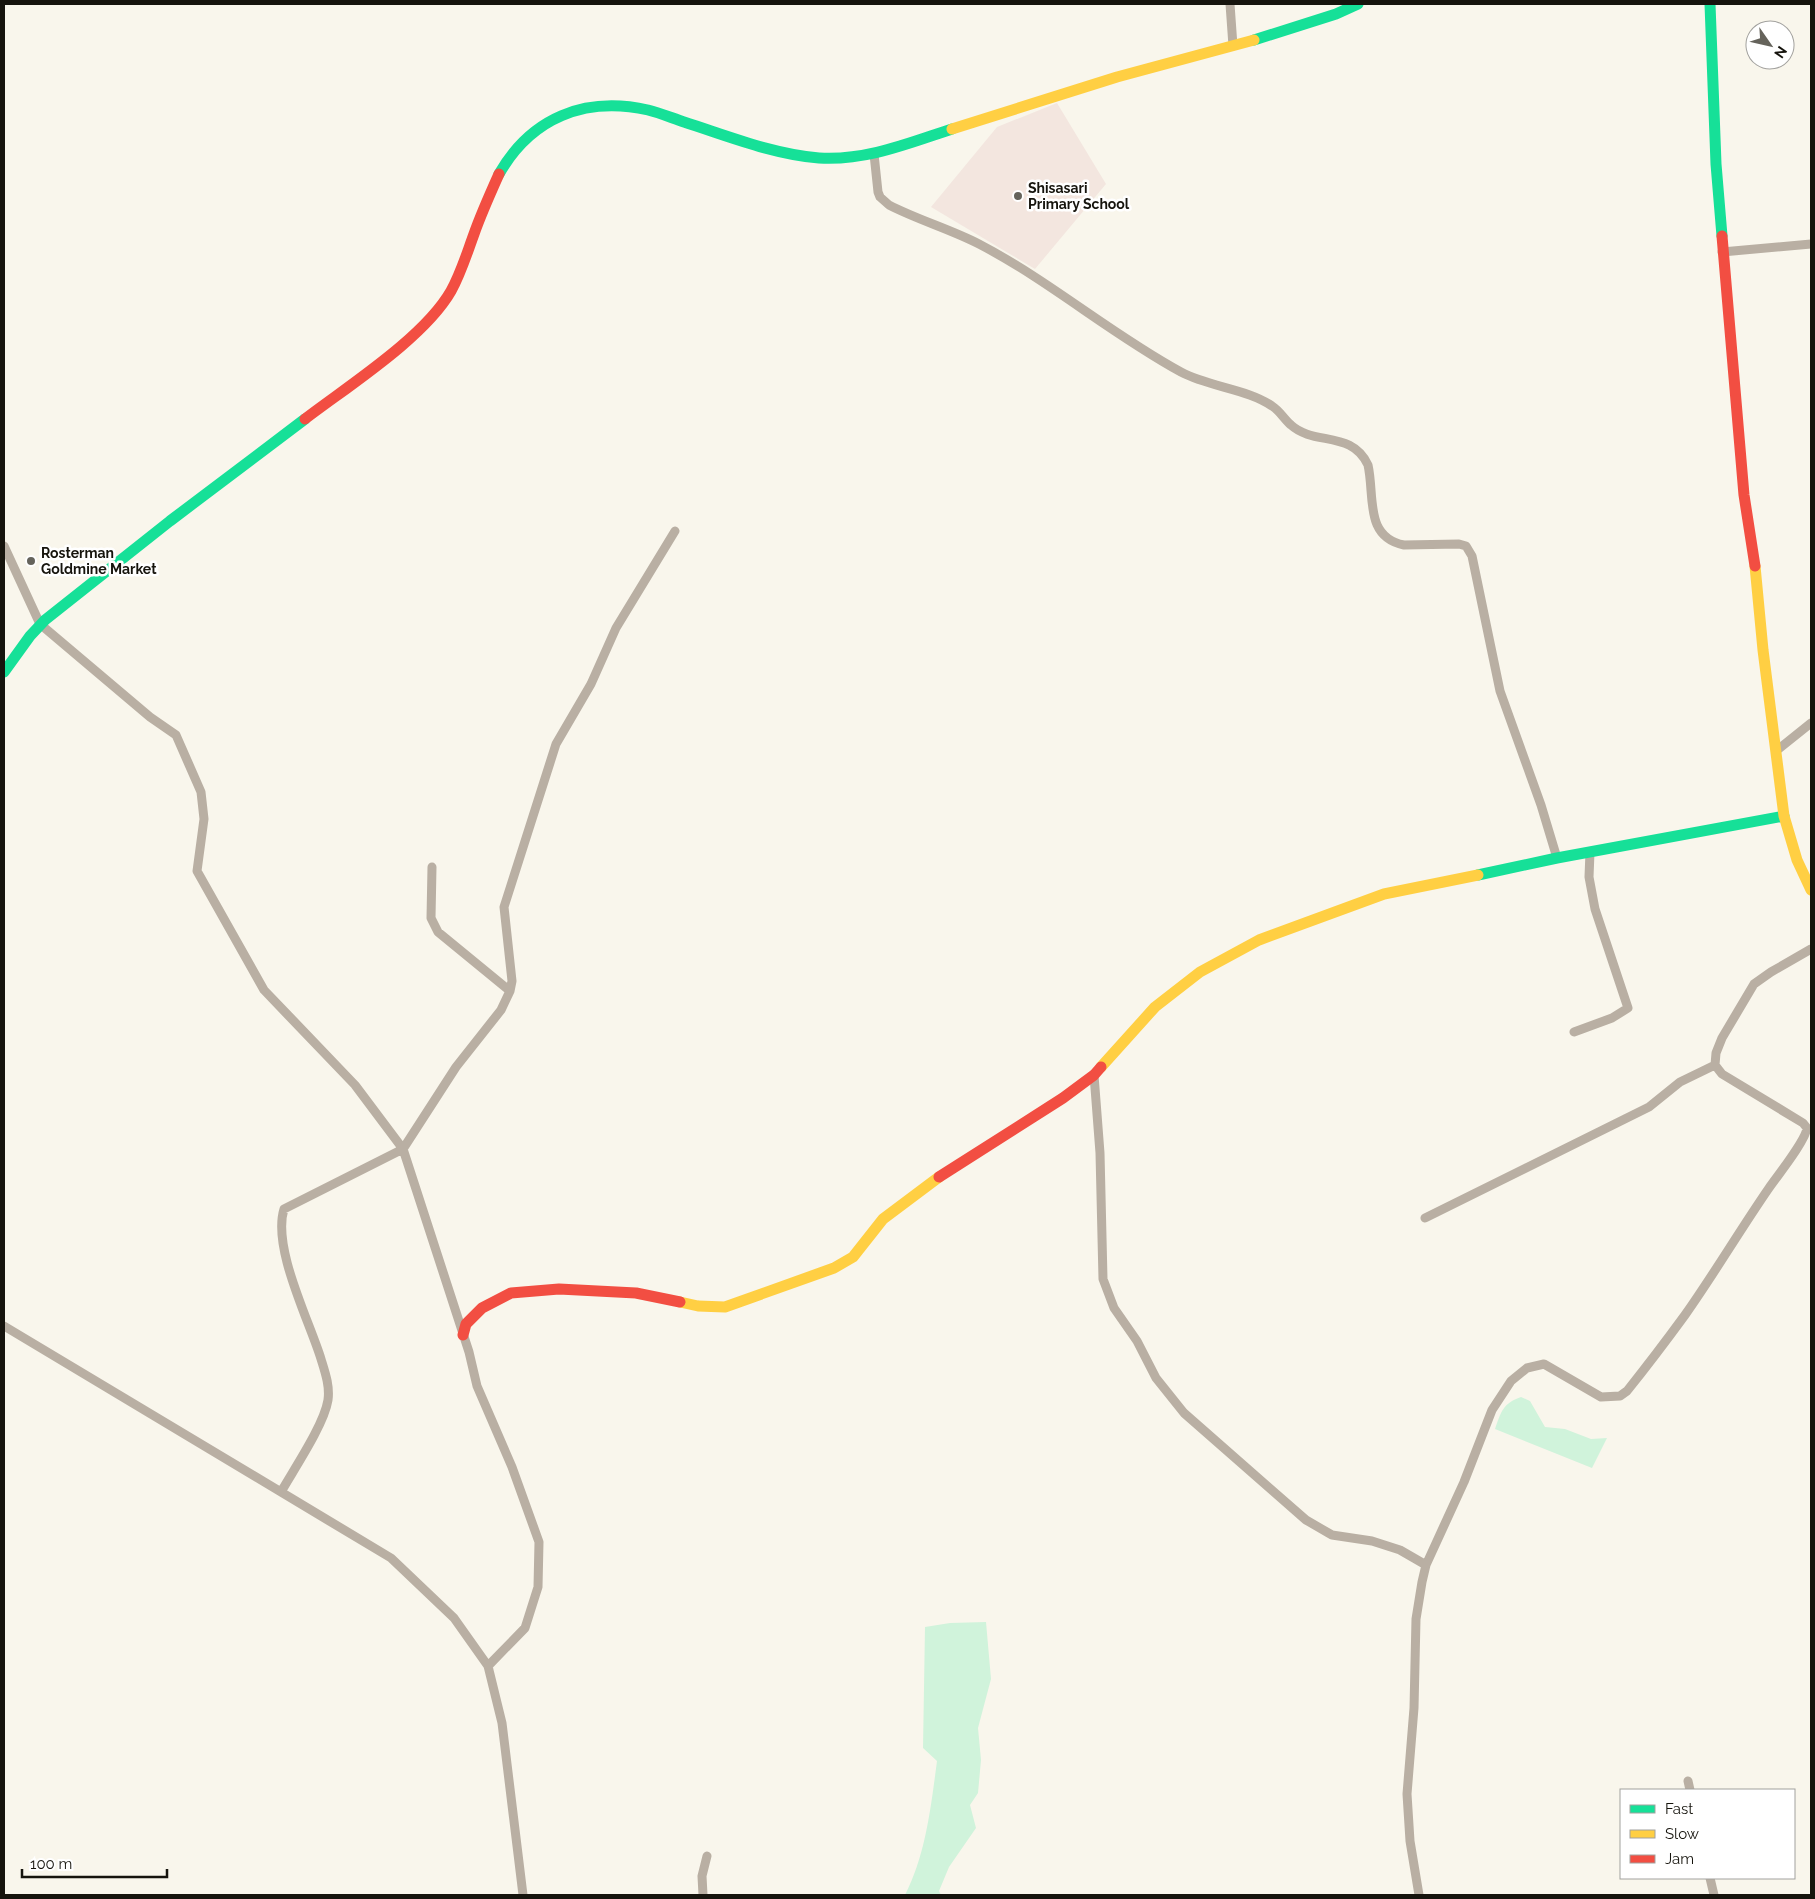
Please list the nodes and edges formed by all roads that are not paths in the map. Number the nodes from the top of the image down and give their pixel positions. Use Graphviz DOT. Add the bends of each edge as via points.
graph roads {
  1 [pos="1230,4"];
  2 [pos="1358,4"];
  3 [pos="1710,4"];
  4 [pos="1233,46"];
  5 [pos="874,154"];
  6 [pos="1811,244"];
  7 [pos="1722,252"];
  8 [pos="675,530"];
  9 [pos="4,546"];
  10 [pos="40,624"];
  11 [pos="4,672"];
  12 [pos="1811,723"];
  13 [pos="1776,751"];
  14 [pos="1784,816"];
  15 [pos="1590,852"];
  16 [pos="1557,858"];
  17 [pos="432,867"];
  18 [pos="1811,890"];
  19 [pos="1811,949"];
  20 [pos="510,991"];
  21 [pos="1574,1032"];
  22 [pos="1715,1065"];
  23 [pos="1094,1075"];
  24 [pos="403,1149"];
  25 [pos="1425,1218"];
  26 [pos="4,1326"];
  27 [pos="463,1335"];
  28 [pos="281,1492"];
  29 [pos="1426,1565"];
  30 [pos="488,1666"];
  31 [pos="707,1856"];
  32 [pos="1710,1879"];
  33 [pos="520,1895"];
  34 [pos="703,1895"];
  35 [pos="1419,1895"];
  36 [pos="1714,1895"];
  1 -- 4 [label="street"];
  2 -- 4 [label="street" via="1292,29"];
  3 -- 7 [label="street"];
  4 -- 5 [label="street" via="1117,77"];
  5 -- 10 [label="street" via="839,159 801,156 768,149 633,107 585,108 550,120 516,148 496,181 449,295 409,338"];
  5 -- 16 [label="street" via="878,192 889,205 979,244 1183,373 1259,399 1273,407 1297,430 1356,449 1368,465 1374,515 1384,537 1404,545 1466,546 1472,556 1500,691"];
  6 -- 7 [label="street"];
  7 -- 13 [label="street" via="1744,495"];
  8 -- 20 [label="street" via="616,628 591,684 556,744 504,908 512,981"];
  9 -- 10 [label="street"];
  10 -- 11 [label="street"];
  10 -- 24 [label="street" via="176,735 201,792 204,819 197,871 264,990 356,1085"];
  12 -- 13 [label="street"];
  13 -- 14 [label="street"];
  14 -- 15 [label="street"];
  14 -- 18 [label="street" via="1797,860"];
  15 -- 16 [label="street"];
  15 -- 21 [label="street" via="1589,877 1595,909 1628,1008 1612,1018"];
  16 -- 23 [label="street" via="1384,894 1249,944 1200,972 1155,1007"];
  17 -- 20 [label="street" via="431,918 438,932"];
  19 -- 22 [label="street" via="1754,984 1722,1038"];
  20 -- 24 [label="street" via="502,1010 456,1067"];
  22 -- 25 [label="street" via="1680,1082 1649,1107"];
  22 -- 29 [label="street" via="1722,1074 1803,1123 1807,1134 1686,1314 1627,1391 1620,1396 1601,1398 1544,1364 1528,1368 1511,1381 1492,1410"];
  23 -- 27 [label="street" via="932,1181 883,1219 853,1257 834,1268 725,1307 698,1306 626,1293 559,1289 511,1293 482,1308 466,1324"];
  23 -- 29 [label="street" via="1100,1153 1103,1279 1114,1308 1137,1341 1156,1378 1184,1414 1306,1520 1332,1535 1372,1541 1400,1550"];
  24 -- 27 [label="street"];
  24 -- 28 [label="street" via="284,1209 284,1246 291,1280 328,1380 328,1400 319,1424"];
  26 -- 28 [label="street"];
  27 -- 30 [label="street" via="477,1386 512,1467 539,1542 538,1587 525,1628"];
  28 -- 30 [label="street" via="391,1558 454,1618"];
  29 -- 35 [label="street" via="1416,1620 1414,1708 1407,1794 1410,1841"];
  30 -- 33 [label="street" via="502,1722"];
  31 -- 34 [label="street" via="702,1876"];
  32 -- 36 [label="street"];
}
